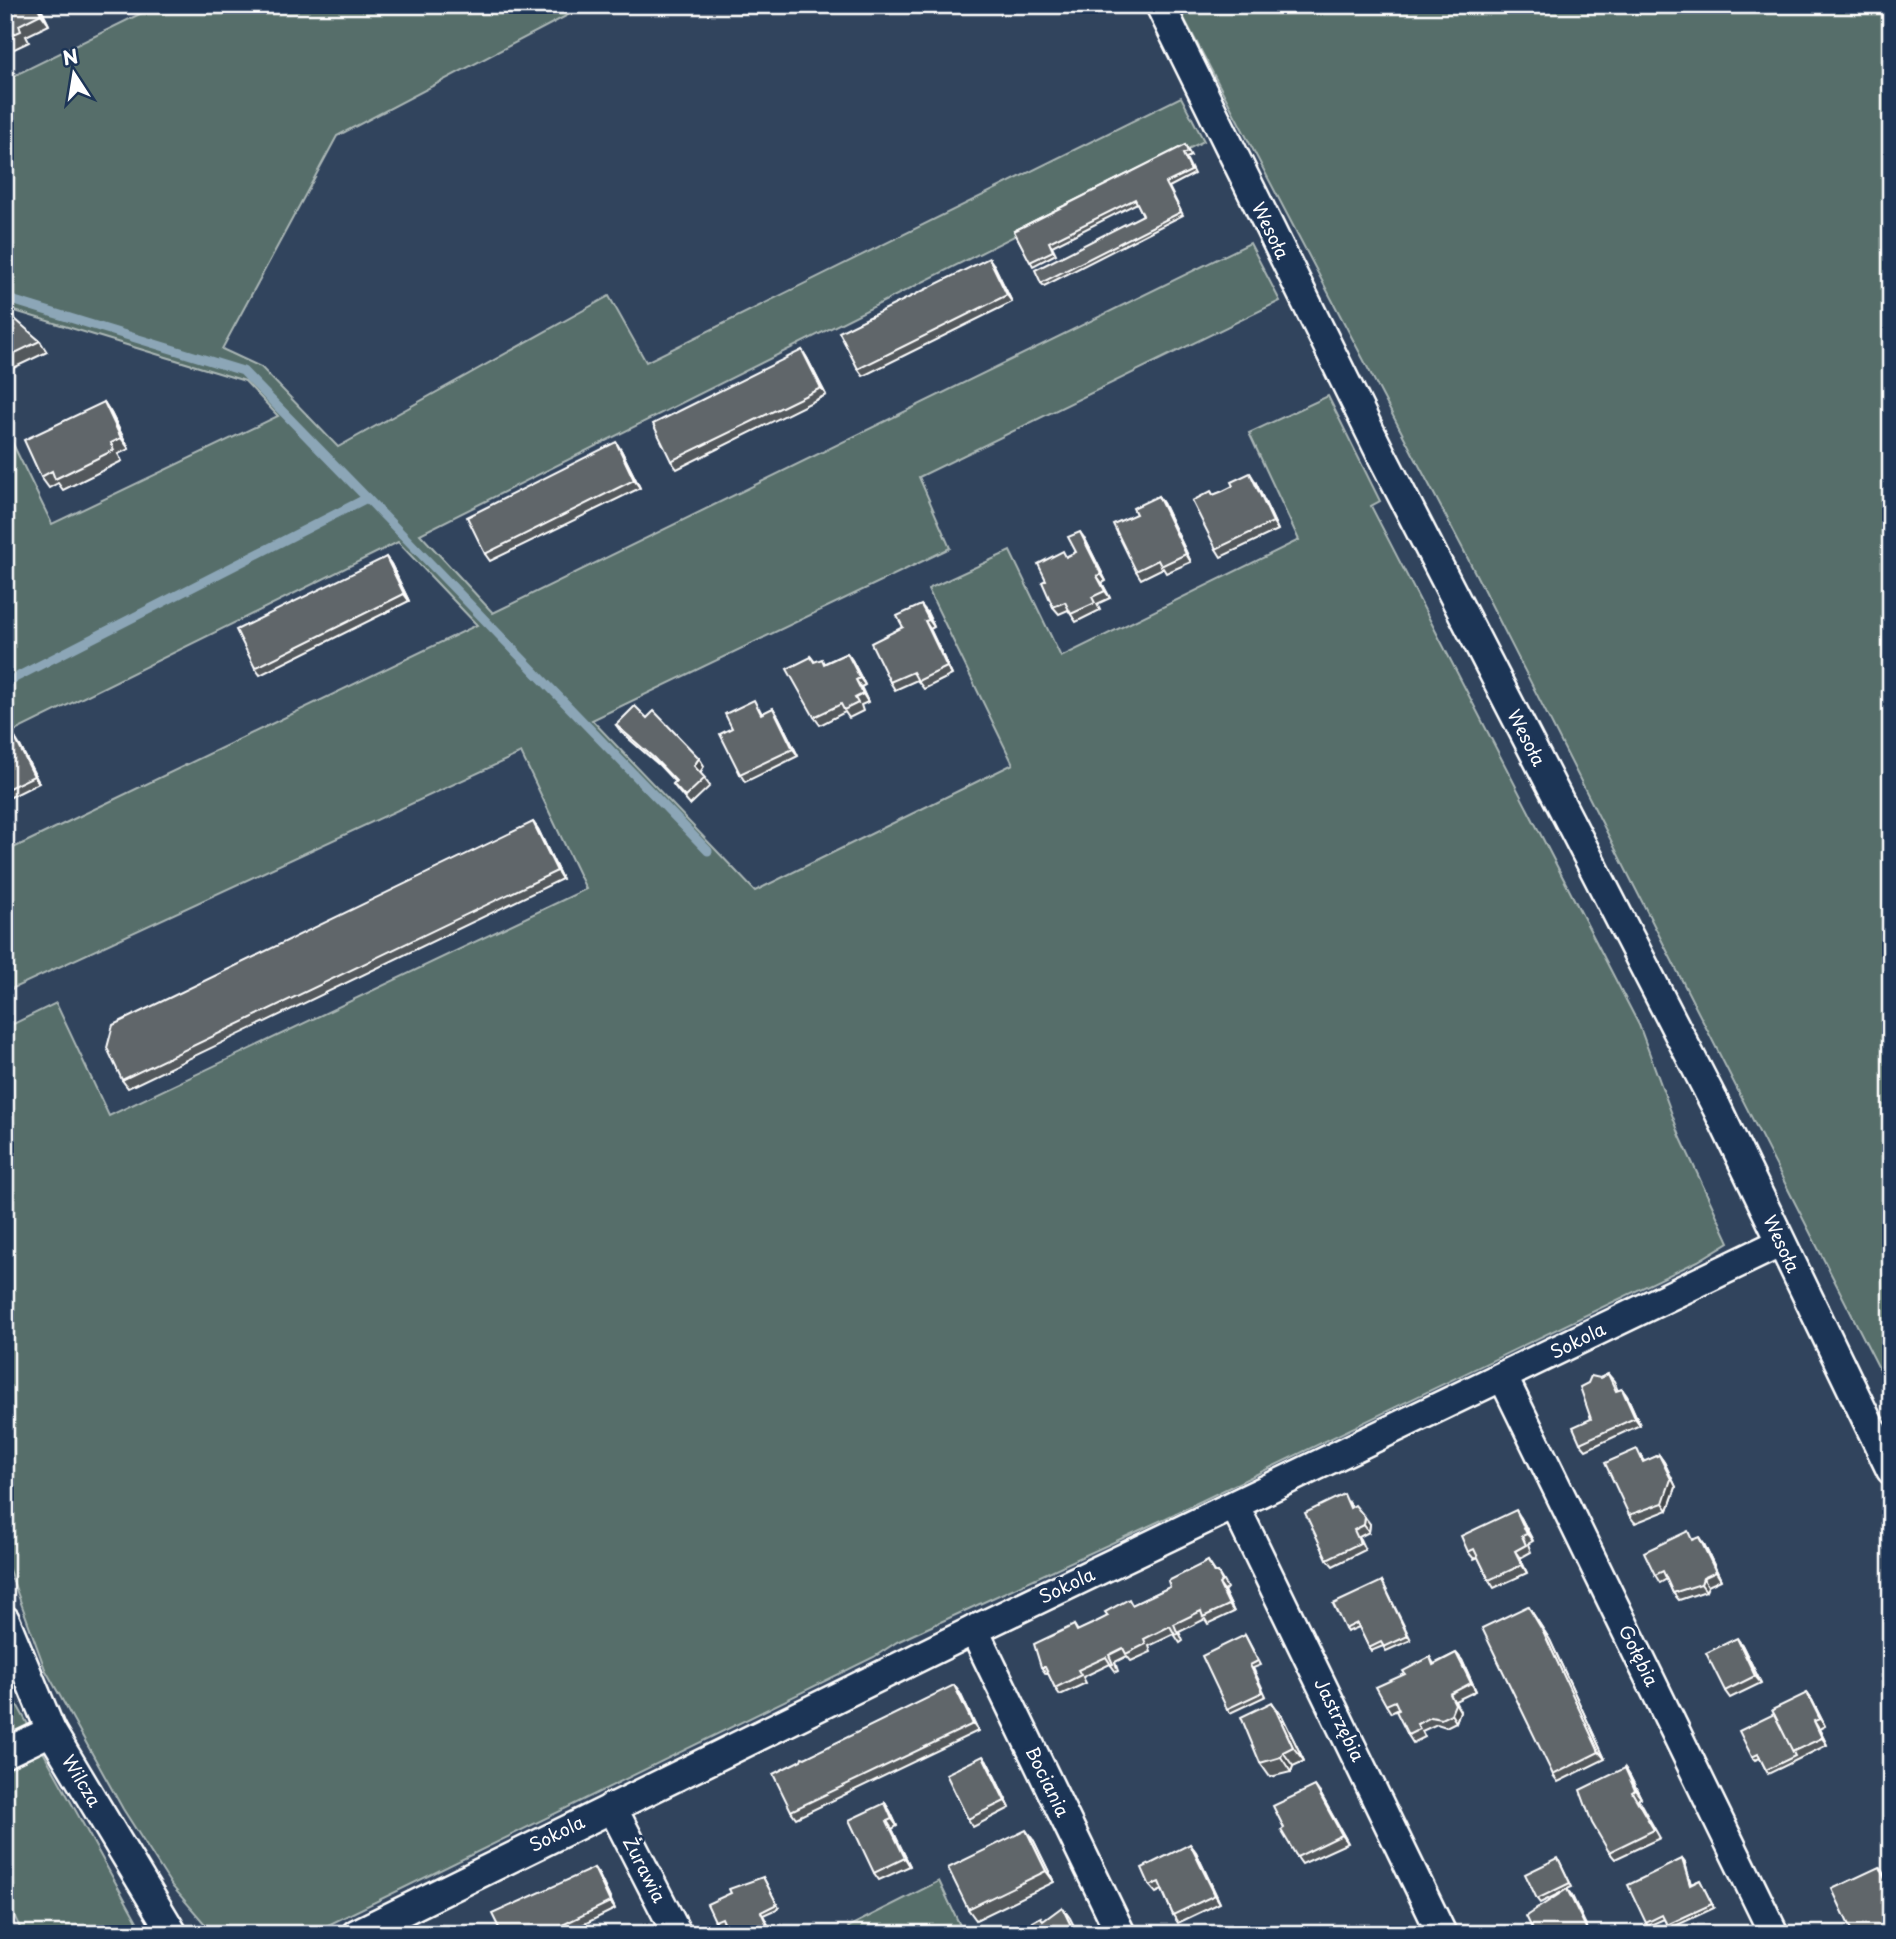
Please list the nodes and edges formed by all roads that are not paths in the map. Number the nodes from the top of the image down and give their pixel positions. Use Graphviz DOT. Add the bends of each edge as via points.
graph roads {
  1 [pos="1160,5"];
  2 [pos="1780,1243"];
  3 [pos="1503,1377"];
  4 [pos="1891,1470"];
  5 [pos="1236,1506"];
  6 [pos="5,1620"];
  7 [pos="974,1630"];
  8 [pos="51,1731"];
  9 [pos="5,1753"];
  10 [pos="612,1807"];
  11 [pos="173,1934"];
  12 [pos="356,1934"];
  13 [pos="677,1934"];
  14 [pos="1121,1934"];
  15 [pos="1442,1934"];
  16 [pos="1774,1934"];
  1 -- 2 [label="street, Wesoła" via="1380,452 1717,1108"];
  2 -- 3 [label="street, Sokola"];
  2 -- 4 [label="street, Wesoła"];
  3 -- 5 [label="street, Sokola"];
  3 -- 16 [label="street, Gołębia"];
  5 -- 7 [label="street, Sokola"];
  5 -- 15 [label="street, Jastrzębia"];
  6 -- 8 [label="street, Wilcza"];
  7 -- 10 [label="street, Sokola"];
  7 -- 14 [label="street, Bociania"];
  8 -- 9 [label="street"];
  8 -- 11 [label="street, Wilcza"];
  10 -- 12 [label="street, Sokola"];
  10 -- 13 [label="street, Żurawia"];
}
